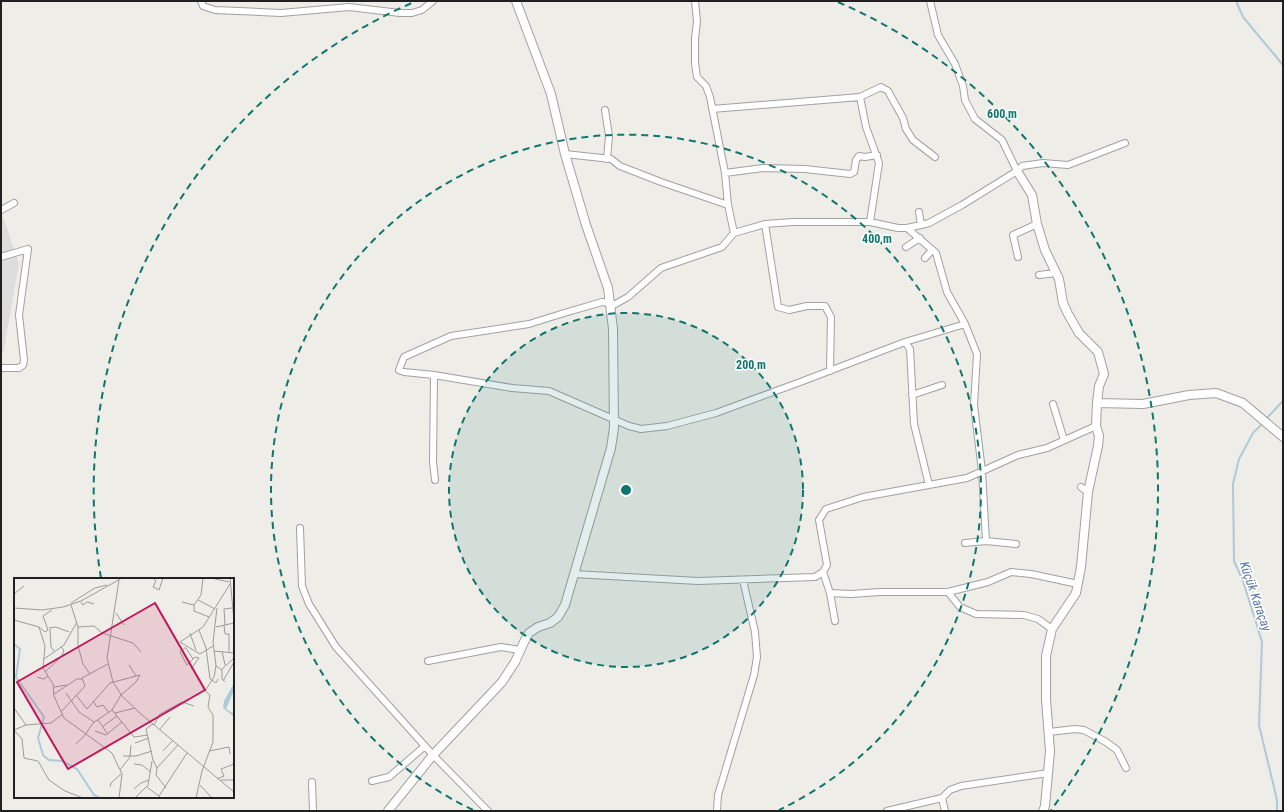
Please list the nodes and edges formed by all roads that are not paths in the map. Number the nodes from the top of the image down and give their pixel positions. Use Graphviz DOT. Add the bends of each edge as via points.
graph roads {
  1 [pos="201,1"];
  2 [pos="433,1"];
  3 [pos="516,1"];
  4 [pos="695,1"];
  5 [pos="930,1"];
  6 [pos="860,97"];
  7 [pos="712,109"];
  8 [pos="605,110"];
  9 [pos="1125,142"];
  10 [pos="565,154"];
  11 [pos="877,155"];
  12 [pos="935,157"];
  13 [pos="607,159"];
  14 [pos="1017,171"];
  15 [pos="725,173"];
  16 [pos="14,203"];
  17 [pos="728,205"];
  18 [pos="1,210"];
  19 [pos="919,212"];
  20 [pos="870,222"];
  21 [pos="765,224"];
  22 [pos="1037,224"];
  23 [pos="920,225"];
  24 [pos="907,228"];
  25 [pos="734,233"];
  26 [pos="920,238"];
  27 [pos="906,247"];
  28 [pos="932,250"];
  29 [pos="1,257"];
  30 [pos="1018,257"];
  31 [pos="925,258"];
  32 [pos="1056,273"];
  33 [pos="1039,275"];
  34 [pos="610,305"];
  35 [pos="965,324"];
  36 [pos="905,342"];
  37 [pos="1,368"];
  38 [pos="830,371"];
  39 [pos="434,375"];
  40 [pos="942,384"];
  41 [pos="912,396"];
  42 [pos="1097,403"];
  43 [pos="1053,404"];
  44 [pos="614,418"];
  45 [pos="1096,426"];
  46 [pos="1283,437"];
  47 [pos="1064,440"];
  48 [pos="982,471"];
  49 [pos="435,480"];
  50 [pos="929,485"];
  51 [pos="300,528"];
  52 [pos="986,541"];
  53 [pos="964,543"];
  54 [pos="1016,544"];
  55 [pos="824,572"];
  56 [pos="574,574"];
  57 [pos="743,580"];
  58 [pos="1078,584"];
  59 [pos="948,592"];
  60 [pos="830,593"];
  61 [pos="835,621"];
  62 [pos="1052,629"];
  63 [pos="520,650"];
  64 [pos="428,661"];
  65 [pos="1049,732"];
  66 [pos="425,746"];
  67 [pos="433,755"];
  68 [pos="1126,768"];
  69 [pos="1048,773"];
  70 [pos="372,781"];
  71 [pos="312,782"];
  72 [pos="942,798"];
  73 [pos="313,811"];
  74 [pos="388,811"];
  75 [pos="488,811"];
  76 [pos="717,811"];
  77 [pos="887,811"];
  78 [pos="945,811"];
  79 [pos="1043,811"];
  1 -- 2 [label="street" via="203,6 215,10 281,13 349,7 412,13 422,10"];
  3 -- 10 [label="street" via="551,94"];
  4 -- 7 [label="street" via="697,76 706,86"];
  5 -- 14 [label="street" via="938,34 955,64 975,119 1002,140"];
  6 -- 7 [label="street"];
  6 -- 11 [label="street" via="866,127"];
  6 -- 12 [label="street" via="881,87 888,91 913,140"];
  7 -- 15 [label="street"];
  8 -- 13 [label="street" via="609,136"];
  9 -- 14 [label="street" via="1068,165 1043,163 1022,166"];
  10 -- 13 [label="street"];
  10 -- 34 [label="street" via="608,288"];
  11 -- 15 [label="street" via="859,156 854,172 850,174 763,168"];
  11 -- 20 [label="street" via="879,163"];
  13 -- 17 [label="street" via="661,182"];
  14 -- 22 [label="street" via="1032,195"];
  14 -- 23 [label="street" via="962,205 929,223"];
  15 -- 17 [label="street"];
  16 -- 18 [label="street"];
  17 -- 25 [label="street"];
  19 -- 23 [label="street"];
  20 -- 21 [label="street"];
  20 -- 24 [label="street"];
  21 -- 25 [label="street"];
  21 -- 38 [label="street" via="778,307 789,310 825,306 831,316"];
  22 -- 30 [label="street" via="1013,235"];
  22 -- 32 [label="street"];
  23 -- 24 [label="street"];
  24 -- 26 [label="street"];
  25 -- 34 [label="street" via="722,246 661,268 628,296"];
  26 -- 27 [label="street"];
  26 -- 28 [label="street"];
  28 -- 31 [label="street"];
  28 -- 35 [label="street" via="936,253 947,292"];
  29 -- 37 [label="street" via="28,249 19,315 24,360 19,368"];
  32 -- 33 [label="street"];
  32 -- 42 [label="street" via="1068,314 1079,333 1098,352 1104,374 1099,386"];
  34 -- 39 [label="street" via="602,302 529,324 451,336 404,357 399,370"];
  34 -- 44 [label="street" via="613,329"];
  35 -- 36 [label="street"];
  35 -- 48 [label="street" via="977,354 974,406"];
  36 -- 38 [label="street"];
  36 -- 41 [label="street" via="910,349"];
  38 -- 44 [label="street" via="716,413 667,426 641,428 629,426"];
  39 -- 44 [label="street" via="512,388 549,391"];
  39 -- 49 [label="street"];
  40 -- 41 [label="street"];
  41 -- 50 [label="street" via="914,424"];
  42 -- 45 [label="street"];
  42 -- 46 [label="street" via="1143,404 1189,395 1216,393 1243,403"];
  43 -- 47 [label="street"];
  44 -- 56 [label="street" via="611,448"];
  45 -- 47 [label="street"];
  45 -- 58 [label="street" via="1098,446 1084,489"];
  47 -- 48 [label="street" via="1047,448 1018,455"];
  48 -- 50 [label="street" via="968,478"];
  48 -- 52 [label="street"];
  50 -- 55 [label="street" via="863,497 826,509 819,520 827,565"];
  51 -- 66 [label="street" via="302,586 309,604 336,647"];
  52 -- 53 [label="street"];
  52 -- 54 [label="street"];
  55 -- 57 [label="street" via="815,577"];
  55 -- 60 [label="street"];
  56 -- 57 [label="street" via="698,581"];
  56 -- 63 [label="street" via="565,605 558,617 529,633"];
  57 -- 76 [label="street" via="755,632 757,657 754,675 718,795"];
  58 -- 59 [label="street" via="1011,572 988,582"];
  58 -- 62 [label="street" via="1076,592"];
  59 -- 60 [label="street"];
  59 -- 62 [label="street" via="960,608 976,614 1024,615 1038,619"];
  60 -- 61 [label="street"];
  62 -- 65 [label="street" via="1046,656"];
  63 -- 64 [label="street" via="501,647"];
  63 -- 67 [label="street" via="516,662 502,682"];
  65 -- 68 [label="street" via="1084,730 1116,750"];
  65 -- 69 [label="street"];
  66 -- 67 [label="street"];
  66 -- 70 [label="street" via="390,777"];
  67 -- 74 [label="street"];
  67 -- 75 [label="street"];
  69 -- 72 [label="street" via="961,786 950,790"];
  69 -- 79 [label="street"];
  71 -- 73 [label="street"];
  72 -- 77 [label="street"];
  72 -- 78 [label="street"];
}
